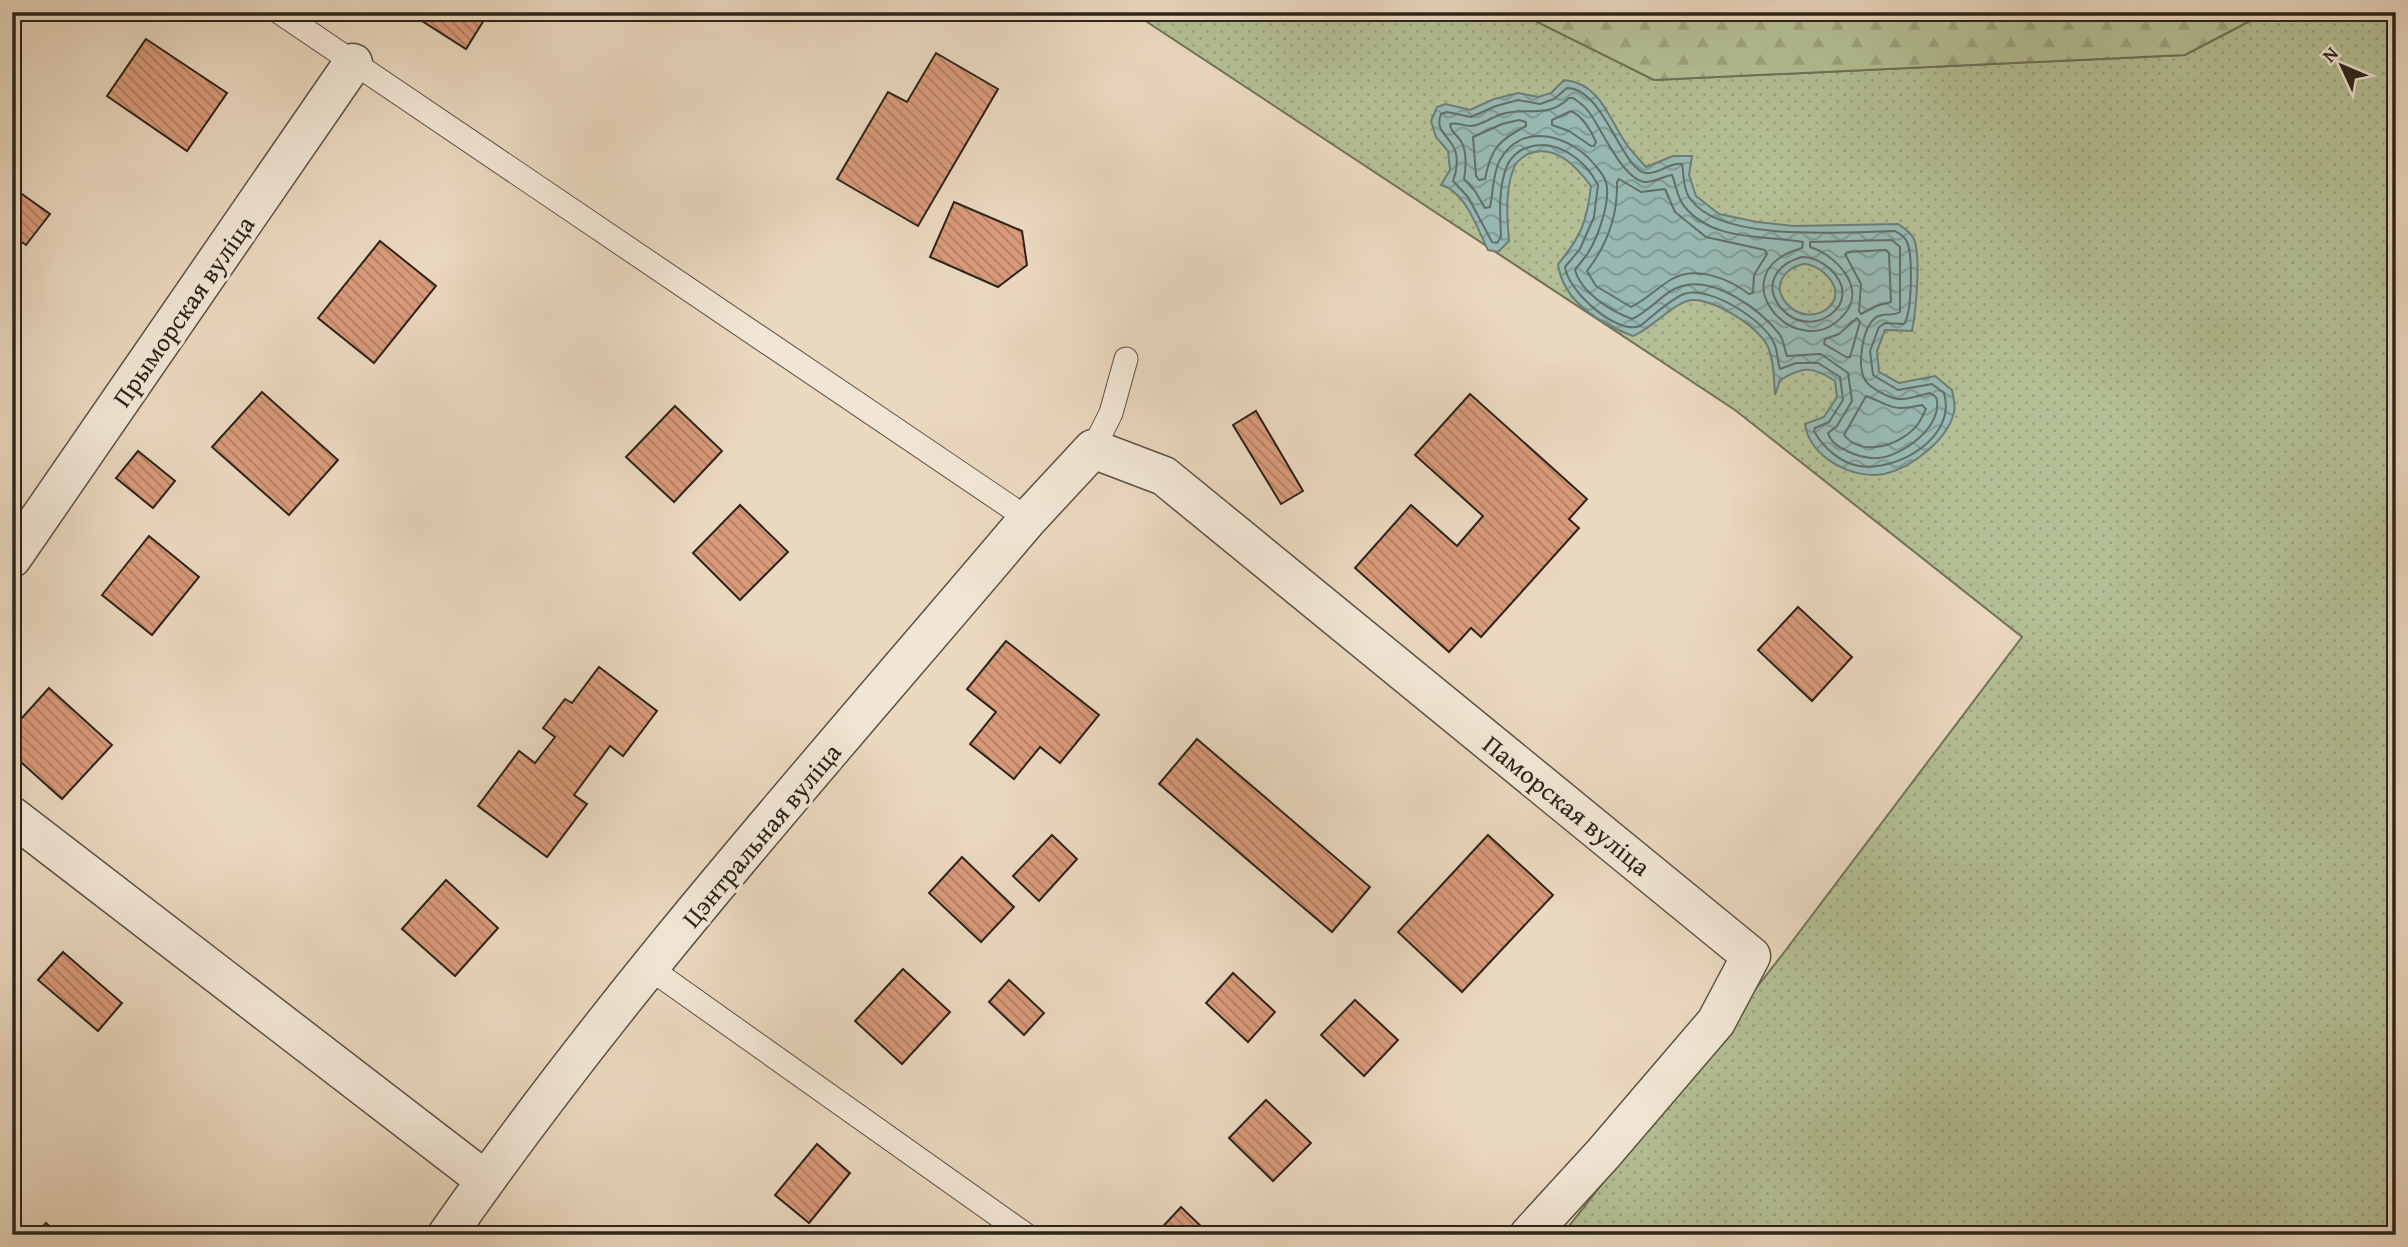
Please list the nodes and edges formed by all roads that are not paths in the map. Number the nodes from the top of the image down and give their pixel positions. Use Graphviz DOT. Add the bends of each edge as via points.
graph roads {
  1 [pos="279,12"];
  2 [pos="353,63"];
  3 [pos="1126,359"];
  4 [pos="1093,449"];
  5 [pos="1028,519"];
  6 [pos="12,558"];
  7 [pos="12,816"];
  8 [pos="648,967"];
  9 [pos="485,1180"];
  10 [pos="447,1235"];
  11 [pos="1026,1235"];
  12 [pos="1529,1235"];
  1 -- 2 [label="lane"];
  2 -- 5 [label="lane"];
  2 -- 6 [label="street, Прыморская вуліца"];
  3 -- 4 [label="lane" via="1111,413"];
  4 -- 5 [label="street, Цэнтральная вуліца"];
  4 -- 12 [label="street, Паморская вуліца" via="1164,476 1751,956 1716,1022"];
  5 -- 8 [label="street, Цэнтральная вуліца"];
  7 -- 9 [label="street"];
  8 -- 9 [label="street, Цэнтральная вуліца"];
  8 -- 11 [label="lane"];
  9 -- 10 [label="street, Цэнтральная вуліца"];
}
